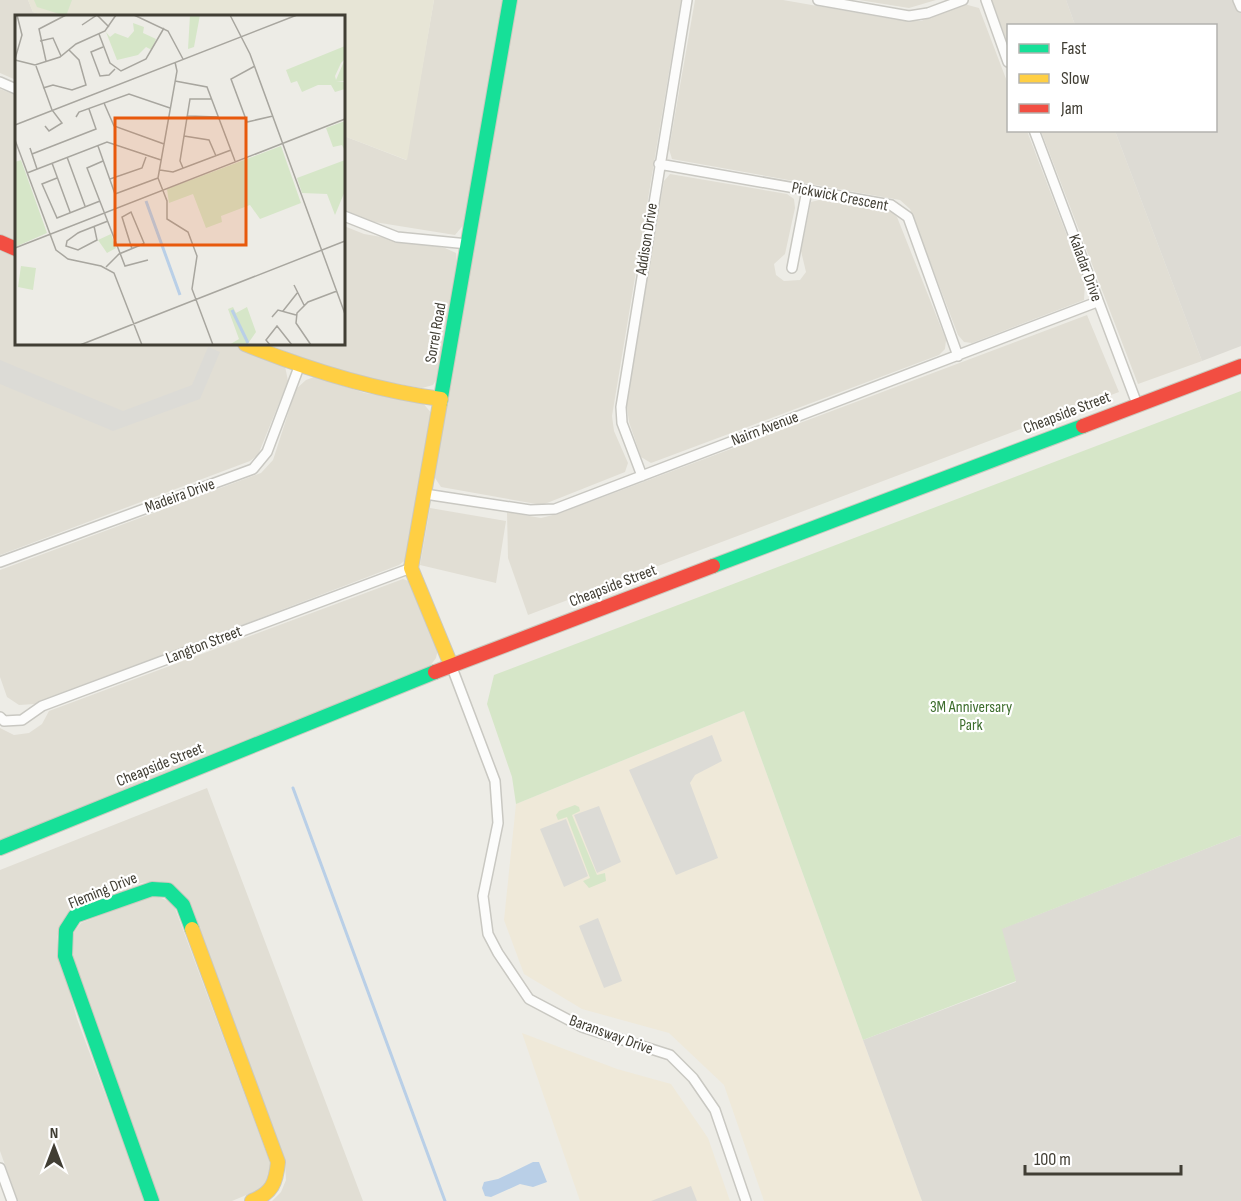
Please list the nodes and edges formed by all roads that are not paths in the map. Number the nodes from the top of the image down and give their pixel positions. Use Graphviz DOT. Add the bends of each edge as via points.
graph roads {
  1 [pos="510,0"];
  2 [pos="687,0"];
  3 [pos="818,0"];
  4 [pos="963,0"];
  5 [pos="986,0"];
  6 [pos="1238,0"];
  7 [pos="1241,7"];
  8 [pos="1007,59"];
  9 [pos="0,82"];
  10 [pos="15,89"];
  11 [pos="1035,132"];
  12 [pos="659,164"];
  13 [pos="807,190"];
  14 [pos="345,216"];
  15 [pos="0,242"];
  16 [pos="468,244"];
  17 [pos="15,249"];
  18 [pos="792,268"];
  19 [pos="1097,302"];
  20 [pos="246,345"];
  21 [pos="958,356"];
  22 [pos="1241,366"];
  23 [pos="299,367"];
  24 [pos="441,399"];
  25 [pos="1137,404"];
  26 [pos="642,476"];
  27 [pos="425,494"];
  28 [pos="0,562"];
  29 [pos="411,568"];
  30 [pos="451,665"];
  31 [pos="0,717"];
  32 [pos="0,848"];
  33 [pos="0,1168"];
  34 [pos="12,1201"];
  35 [pos="152,1201"];
  36 [pos="252,1201"];
  37 [pos="746,1201"];
  1 -- 16 [label="street, Sorrel Road"];
  2 -- 12 [label="street, Addison Drive"];
  3 -- 4 [label="street" via="909,16"];
  5 -- 8 [label="street"];
  6 -- 7 [label="street"];
  9 -- 10 [label="street"];
  11 -- 19 [label="street, Kaladar Drive"];
  12 -- 13 [label="street, Pickwick Crescent"];
  12 -- 26 [label="street, Addison Drive" via="621,407 622,423"];
  13 -- 18 [label="street"];
  13 -- 21 [label="street, Pickwick Crescent" via="891,205 908,218"];
  14 -- 16 [label="street" via="397,237"];
  15 -- 17 [label="street"];
  16 -- 24 [label="street, Sorrel Road"];
  19 -- 21 [label="street, Nairn Avenue"];
  19 -- 25 [label="street, Kaladar Drive"];
  20 -- 23 [label="street"];
  21 -- 26 [label="street, Nairn Avenue"];
  22 -- 25 [label="street, Cheapside Street"];
  23 -- 24 [label="street" via="404,395"];
  23 -- 28 [label="street, Madeira Drive" via="267,452 253,469"];
  24 -- 27 [label="street, Sorrel Road"];
  25 -- 30 [label="street, Cheapside Street"];
  26 -- 27 [label="street, Nairn Avenue" via="555,509 531,510"];
  27 -- 29 [label="street, Sorrel Road"];
  29 -- 30 [label="street"];
  29 -- 31 [label="street, Langton Street" via="42,706 22,720 4,721"];
  30 -- 32 [label="street, Cheapside Street"];
  30 -- 37 [label="street, Baransway Drive" via="495,781 498,823 483,896 488,934 498,953 529,999 582,1028 670,1055 693,1078 715,1110"];
  33 -- 34 [label="street"];
  35 -- 36 [label="street, Fleming Drive" via="65,956 64,935 68,922 75,916 152,889 168,890 183,905 278,1162 276,1184"];
}
